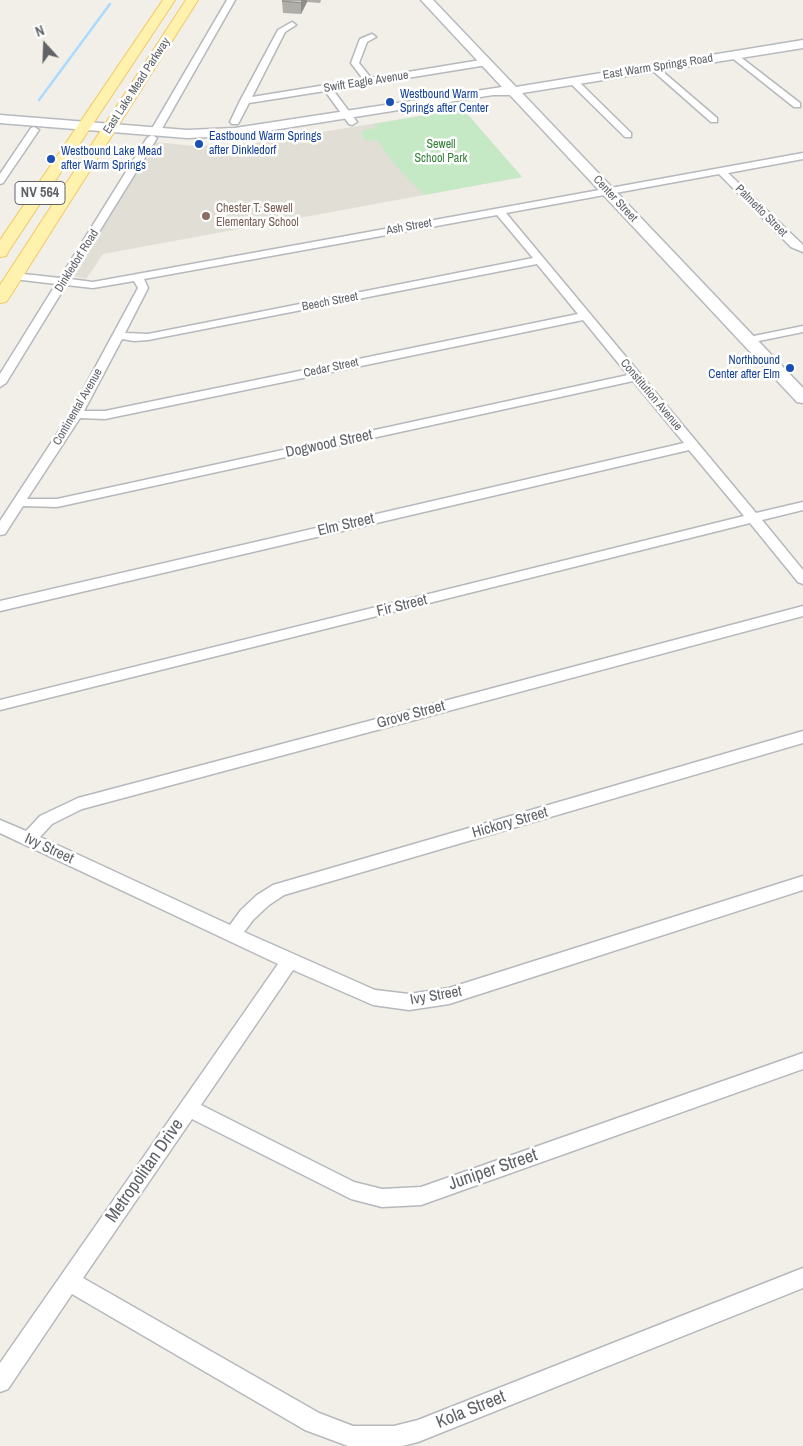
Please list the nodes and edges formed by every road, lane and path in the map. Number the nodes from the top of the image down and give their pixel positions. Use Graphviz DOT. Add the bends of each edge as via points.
graph roads {
  1 [pos="170,0"];
  2 [pos="192,0"];
  3 [pos="231,0"];
  4 [pos="427,0"];
  5 [pos="292,26"];
  6 [pos="169,37"];
  7 [pos="372,37"];
  8 [pos="803,44"];
  9 [pos="734,55"];
  10 [pos="487,62"];
  11 [pos="655,68"];
  12 [pos="573,81"];
  13 [pos="369,82"];
  14 [pos="327,88"];
  15 [pos="514,91"];
  16 [pos="245,101"];
  17 [pos="796,105"];
  18 [pos="350,119"];
  19 [pos="0,120"];
  20 [pos="714,120"];
  21 [pos="234,122"];
  22 [pos="0,128"];
  23 [pos="34,130"];
  24 [pos="83,130"];
  25 [pos="107,132"];
  26 [pos="154,135"];
  27 [pos="628,135"];
  28 [pos="803,156"];
  29 [pos="4,171"];
  30 [pos="721,171"];
  31 [pos="0,181"];
  32 [pos="607,190"];
  33 [pos="500,211"];
  34 [pos="803,249"];
  35 [pos="1,250"];
  36 [pos="541,260"];
  37 [pos="14,276"];
  38 [pos="138,277"];
  39 [pos="64,282"];
  40 [pos="0,298"];
  41 [pos="586,316"];
  42 [pos="803,328"];
  43 [pos="118,335"];
  44 [pos="748,340"];
  45 [pos="637,377"];
  46 [pos="0,383"];
  47 [pos="803,398"];
  48 [pos="76,414"];
  49 [pos="692,445"];
  50 [pos="21,502"];
  51 [pos="803,506"];
  52 [pos="754,519"];
  53 [pos="0,532"];
  54 [pos="803,579"];
  55 [pos="0,606"];
  56 [pos="803,611"];
  57 [pos="0,704"];
  58 [pos="803,737"];
  59 [pos="0,826"];
  60 [pos="29,839"];
  61 [pos="803,882"];
  62 [pos="233,934"];
  63 [pos="290,961"];
  64 [pos="803,1061"];
  65 [pos="189,1108"];
  66 [pos="803,1278"];
  67 [pos="68,1281"];
  68 [pos="0,1381"];
  1 -- 6 [label="main road" via="177,5 164,24"];
  1 -- 24 [label="main road, East Lake Mead Parkway / NV 564"];
  2 -- 6 [label="main road, East Lake Mead Parkway / NV 564"];
  3 -- 26 [label="street, Dinkledorf Road"];
  4 -- 10 [label="street, Center Street"];
  5 -- 16 [label="street" via="282,30"];
  6 -- 25 [label="main road, East Lake Mead Parkway / NV 564"];
  7 -- 13 [label="street" via="363,41 354,63"];
  8 -- 9 [label="street, East Warm Springs Road"];
  9 -- 11 [label="street, East Warm Springs Road"];
  9 -- 17 [label="street"];
  10 -- 13 [label="street, Swift Eagle Avenue"];
  10 -- 15 [label="street, Center Street"];
  11 -- 12 [label="street, East Warm Springs Road"];
  11 -- 20 [label="street"];
  12 -- 15 [label="street, East Warm Springs Road"];
  12 -- 27 [label="street"];
  13 -- 14 [label="street, Swift Eagle Avenue"];
  14 -- 16 [label="street, Swift Eagle Avenue"];
  14 -- 18 [label="street"];
  15 -- 18 [label="street, East Warm Springs Road" via="498,98"];
  15 -- 32 [label="street, Center Street"];
  16 -- 21 [label="street"];
  18 -- 26 [label="street, East Warm Springs Road" via="235,139 192,140"];
  19 -- 24 [label="street, East Warm Springs Road"];
  22 -- 23 [label="street, East Warm Springs Road"];
  23 -- 24 [label="street, East Warm Springs Road"];
  23 -- 29 [label="street"];
  24 -- 25 [label="street, East Warm Springs Road"];
  24 -- 35 [label="main road, East Lake Mead Parkway / NV 564"];
  25 -- 26 [label="street, East Warm Springs Road"];
  25 -- 37 [label="main road, East Lake Mead Parkway / NV 564"];
  26 -- 39 [label="street, Dinkledorf Road"];
  28 -- 30 [label="street, Ash Street"];
  29 -- 31 [label="street"];
  30 -- 32 [label="street, Ash Street"];
  30 -- 34 [label="street, Palmetto Street" via="795,245"];
  32 -- 33 [label="street, Ash Street"];
  32 -- 44 [label="street, Center Street"];
  33 -- 36 [label="street, Constitution Avenue"];
  33 -- 38 [label="street, Ash Street"];
  36 -- 41 [label="street, Constitution Avenue"];
  36 -- 43 [label="street, Beech Street" via="148,337"];
  37 -- 39 [label="street, Ash Street"];
  37 -- 40 [label="main road, East Lake Mead Parkway / NV 564"];
  38 -- 39 [label="street, Ash Street" via="93,285"];
  38 -- 43 [label="street, Continental Avenue" via="143,288"];
  39 -- 46 [label="street, Dinkledorf Road"];
  41 -- 45 [label="street, Constitution Avenue"];
  41 -- 48 [label="street, Cedar Street" via="105,415"];
  42 -- 44 [label="street"];
  43 -- 48 [label="street, Continental Avenue"];
  44 -- 47 [label="street, Center Street"];
  45 -- 49 [label="street, Constitution Avenue"];
  45 -- 50 [label="street, Dogwood Street" via="57,503"];
  48 -- 50 [label="street, Continental Avenue"];
  49 -- 52 [label="street, Constitution Avenue"];
  49 -- 55 [label="street, Elm Street"];
  50 -- 53 [label="street, Continental Avenue"];
  51 -- 52 [label="street, Fir Street"];
  52 -- 54 [label="street, Constitution Avenue"];
  52 -- 57 [label="street, Fir Street"];
  56 -- 60 [label="street, Grove Street" via="78,804 46,820"];
  58 -- 62 [label="street, Hickory Street" via="279,890 247,915"];
  59 -- 60 [label="street, Ivy Street"];
  60 -- 62 [label="street, Ivy Street"];
  61 -- 63 [label="street, Ivy Street" via="449,996 409,1002 374,997"];
  62 -- 63 [label="street, Ivy Street"];
  63 -- 65 [label="street, Metropolitan Drive"];
  64 -- 65 [label="street, Juniper Street" via="421,1196 382,1198 351,1190"];
  65 -- 67 [label="street, Metropolitan Drive"];
  66 -- 67 [label="street, Kola Street" via="418,1431 394,1437 353,1438 313,1422"];
  67 -- 68 [label="street, Metropolitan Drive"];
}
